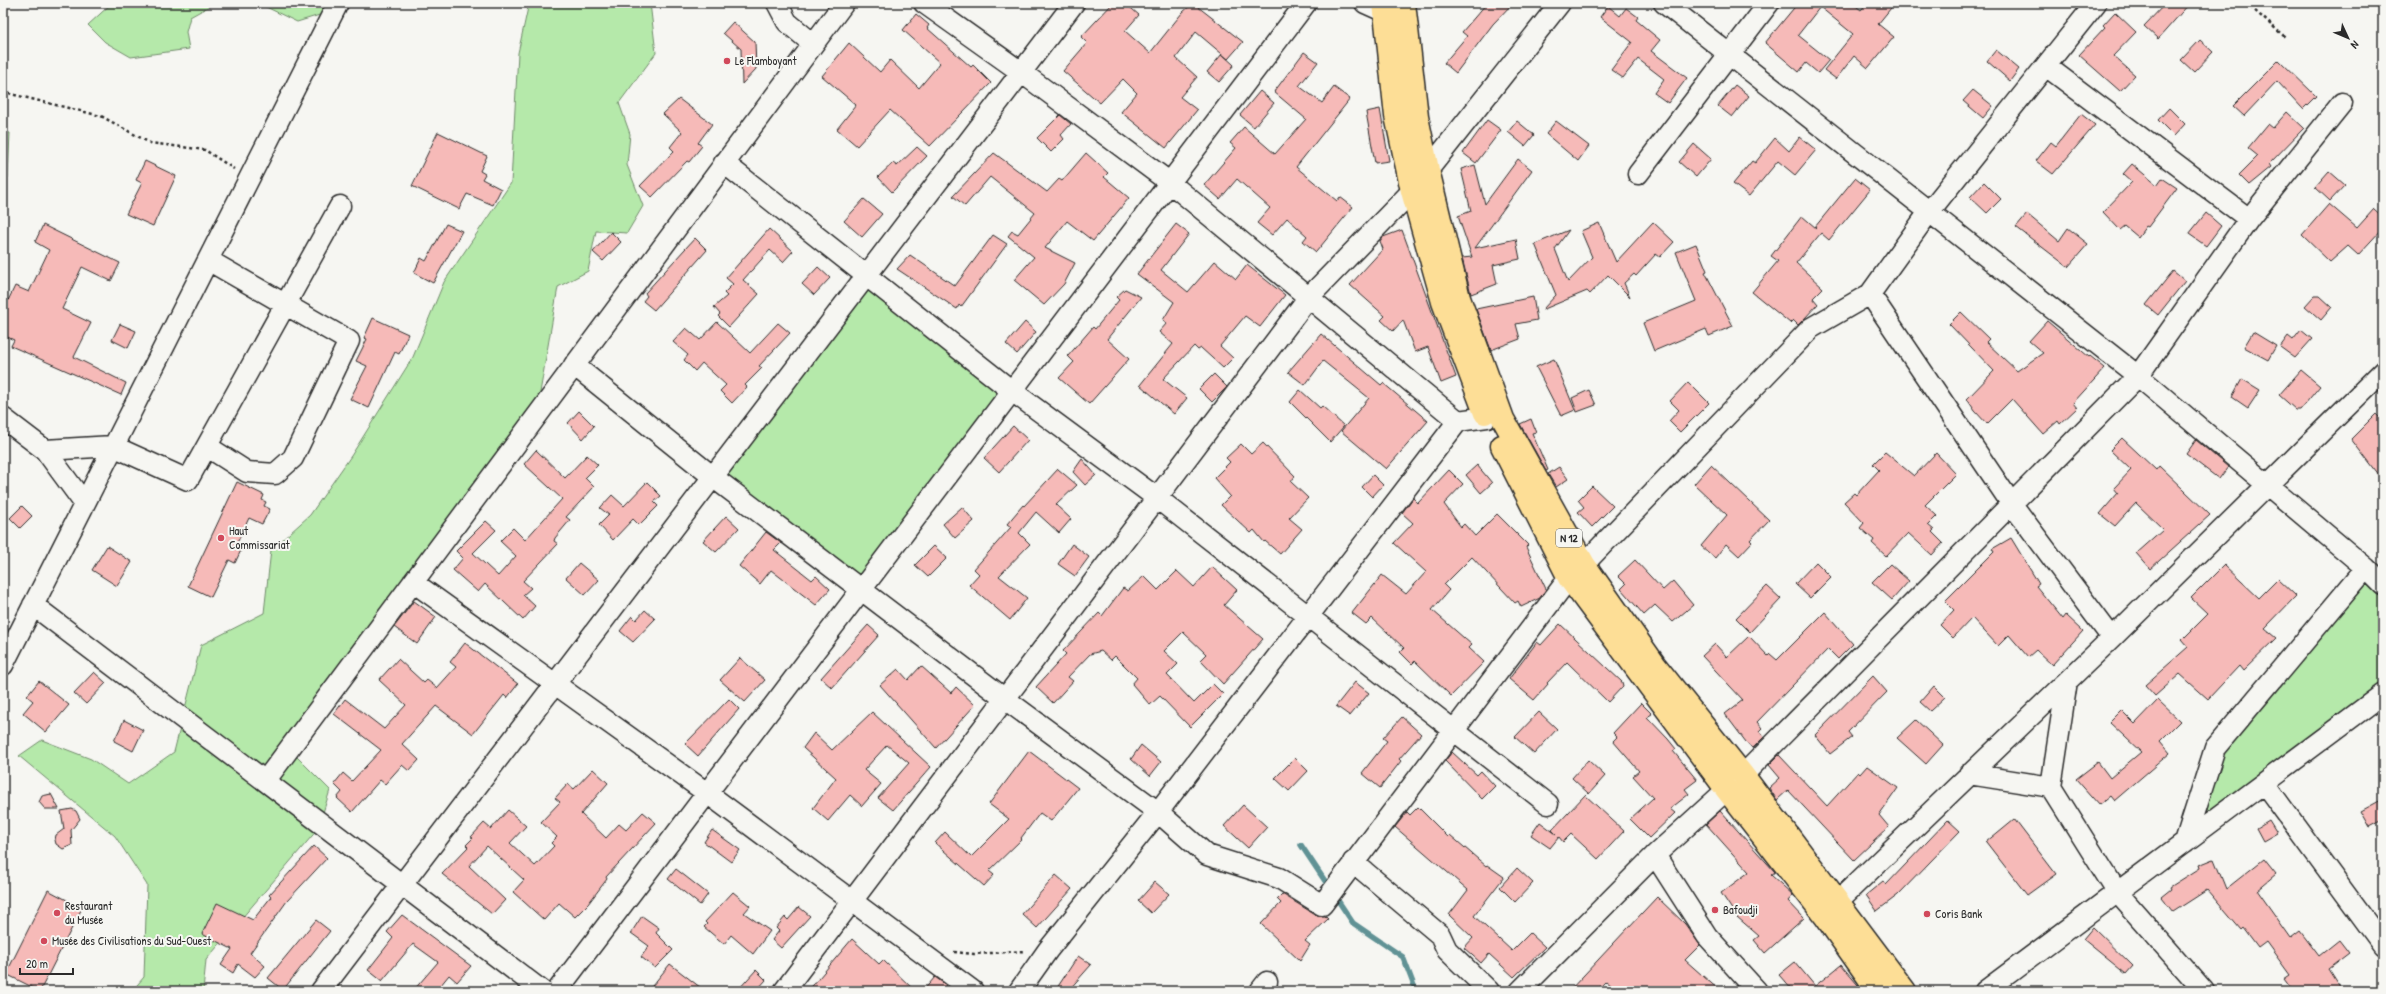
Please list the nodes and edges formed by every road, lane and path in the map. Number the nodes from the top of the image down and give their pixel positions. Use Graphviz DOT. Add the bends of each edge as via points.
graph roads {
  1 [pos="338,3"];
  2 [pos="777,3"];
  3 [pos="844,3"];
  4 [pos="924,3"];
  5 [pos="1074,3"];
  6 [pos="1306,3"];
  7 [pos="1365,3"];
  8 [pos="1560,3"];
  9 [pos="1664,3"];
  10 [pos="1769,3"];
  11 [pos="2096,3"];
  12 [pos="2246,3"];
  13 [pos="1394,8"];
  14 [pos="2285,36"];
  15 [pos="813,44"];
  16 [pos="1729,54"];
  17 [pos="2046,66"];
  18 [pos="1021,72"];
  19 [pos="3,90"];
  20 [pos="2342,103"];
  21 [pos="724,164"];
  22 [pos="1428,170"];
  23 [pos="1638,174"];
  24 [pos="249,179"];
  25 [pos="1169,182"];
  26 [pos="1412,191"];
  27 [pos="340,206"];
  28 [pos="1929,212"];
  29 [pos="2249,219"];
  30 [pos="208,260"];
  31 [pos="866,277"];
  32 [pos="1870,294"];
  33 [pos="1308,298"];
  34 [pos="287,306"];
  35 [pos="574,365"];
  36 [pos="2383,371"];
  37 [pos="2138,376"];
  38 [pos="1012,391"];
  39 [pos="1487,417"];
  40 [pos="3,418"];
  41 [pos="1458,421"];
  42 [pos="113,446"];
  43 [pos="208,447"];
  44 [pos="45,450"];
  45 [pos="713,477"];
  46 [pos="2268,484"];
  47 [pos="1157,498"];
  48 [pos="84,503"];
  49 [pos="2011,503"];
  50 [pos="2366,568"];
  51 [pos="1576,571"];
  52 [pos="413,582"];
  53 [pos="2383,585"];
  54 [pos="861,590"];
  55 [pos="33,605"];
  56 [pos="1307,617"];
  57 [pos="2112,638"];
  58 [pos="3,665"];
  59 [pos="2067,681"];
  60 [pos="555,685"];
  61 [pos="2383,694"];
  62 [pos="1005,699"];
  63 [pos="1454,731"];
  64 [pos="1743,774"];
  65 [pos="1969,774"];
  66 [pos="266,780"];
  67 [pos="2264,783"];
  68 [pos="2051,787"];
  69 [pos="1726,789"];
  70 [pos="707,793"];
  71 [pos="1548,804"];
  72 [pos="1158,812"];
  73 [pos="2185,842"];
  74 [pos="1655,855"];
  75 [pos="1349,868"];
  76 [pos="403,884"];
  77 [pos="2117,892"];
  78 [pos="852,901"];
  79 [pos="1838,901"];
  80 [pos="2383,945"];
  81 [pos="917,950"];
  82 [pos="1048,950"];
  83 [pos="322,991"];
  84 [pos="542,991"];
  85 [pos="557,991"];
  86 [pos="784,991"];
  87 [pos="973,991"];
  88 [pos="1019,991"];
  89 [pos="1489,991"];
  90 [pos="1520,991"];
  91 [pos="1757,991"];
  92 [pos="1878,991"];
  93 [pos="1905,991"];
  94 [pos="1985,991"];
  95 [pos="2204,991"];
  1 -- 24 [label="street"];
  2 -- 15 [label="street" via="787,22"];
  3 -- 15 [label="street"];
  4 -- 18 [label="street"];
  5 -- 18 [label="street"];
  6 -- 25 [label="street"];
  7 -- 13 [label="street"];
  8 -- 22 [label="street"];
  9 -- 16 [label="street"];
  10 -- 16 [label="street"];
  11 -- 17 [label="street"];
  12 -- 14 [label="path"];
  13 -- 22 [label="main road, N 12"];
  13 -- 26 [label="main road, N 12" via="1396,116"];
  15 -- 21 [label="street"];
  16 -- 23 [label="street"];
  16 -- 28 [label="street"];
  17 -- 28 [label="street"];
  17 -- 29 [label="street"];
  18 -- 25 [label="street"];
  18 -- 31 [label="street"];
  19 -- 24 [label="path" via="101,116 150,143 205,150"];
  20 -- 29 [label="street"];
  21 -- 31 [label="street"];
  21 -- 35 [label="street"];
  22 -- 51 [label="main road, N 12" via="1459,298 1503,419"];
  24 -- 30 [label="street"];
  25 -- 33 [label="street"];
  25 -- 38 [label="street"];
  26 -- 33 [label="street"];
  26 -- 39 [label="main road, N 12" via="1443,302"];
  27 -- 34 [label="street"];
  28 -- 32 [label="street"];
  28 -- 37 [label="street"];
  29 -- 37 [label="street"];
  30 -- 34 [label="street"];
  30 -- 42 [label="street"];
  31 -- 38 [label="street"];
  31 -- 45 [label="street"];
  32 -- 49 [label="street"];
  32 -- 51 [label="street" via="1811,328"];
  33 -- 41 [label="street"];
  33 -- 47 [label="street"];
  34 -- 43 [label="street"];
  34 -- 43 [label="street" via="349,341 293,458 275,474 247,472"];
  35 -- 45 [label="street"];
  35 -- 52 [label="street"];
  36 -- 46 [label="street"];
  37 -- 46 [label="street"];
  37 -- 49 [label="street"];
  38 -- 47 [label="street"];
  38 -- 54 [label="street"];
  39 -- 41 [label="street"];
  39 -- 51 [label="main road, N 12"];
  40 -- 44 [label="street"];
  41 -- 56 [label="street"];
  42 -- 43 [label="street" via="188,480"];
  42 -- 44 [label="street"];
  42 -- 48 [label="street"];
  44 -- 48 [label="street"];
  45 -- 54 [label="street"];
  45 -- 60 [label="street"];
  46 -- 50 [label="street"];
  46 -- 57 [label="street"];
  47 -- 56 [label="street"];
  47 -- 62 [label="street"];
  48 -- 55 [label="street"];
  49 -- 57 [label="street"];
  49 -- 64 [label="street"];
  50 -- 53 [label="street"];
  50 -- 73 [label="street" via="2215,748"];
  51 -- 63 [label="street"];
  51 -- 64 [label="main road, N 12"];
  51 -- 69 [label="main road, N 12"];
  52 -- 60 [label="street"];
  52 -- 66 [label="street"];
  54 -- 62 [label="street"];
  54 -- 70 [label="street"];
  55 -- 58 [label="street"];
  55 -- 66 [label="street"];
  56 -- 63 [label="street"];
  56 -- 72 [label="street"];
  57 -- 59 [label="street"];
  59 -- 65 [label="street"];
  59 -- 68 [label="street"];
  60 -- 70 [label="street"];
  60 -- 76 [label="street"];
  61 -- 67 [label="street"];
  62 -- 72 [label="street"];
  62 -- 78 [label="street"];
  63 -- 71 [label="street"];
  63 -- 75 [label="street"];
  64 -- 69 [label="street"];
  64 -- 79 [label="main road, N 12"];
  65 -- 68 [label="street"];
  65 -- 79 [label="street"];
  66 -- 76 [label="street"];
  67 -- 73 [label="street"];
  67 -- 80 [label="street"];
  68 -- 77 [label="street"];
  69 -- 74 [label="street"];
  69 -- 92 [label="main road, N 12" via="1825,916"];
  70 -- 78 [label="street"];
  70 -- 85 [label="street"];
  72 -- 75 [label="street" via="1207,855 1279,878 1322,905"];
  72 -- 82 [label="street"];
  73 -- 77 [label="street"];
  74 -- 90 [label="street"];
  74 -- 91 [label="street" via="1707,936"];
  75 -- 89 [label="street" via="1440,935 1447,950"];
  76 -- 83 [label="street"];
  76 -- 84 [label="street"];
  77 -- 94 [label="street"];
  77 -- 95 [label="street"];
  78 -- 81 [label="street"];
  78 -- 86 [label="street"];
  79 -- 93 [label="main road, N 12"];
  81 -- 82 [label="path" via="974,954"];
  81 -- 87 [label="street"];
  82 -- 88 [label="street"];
}
